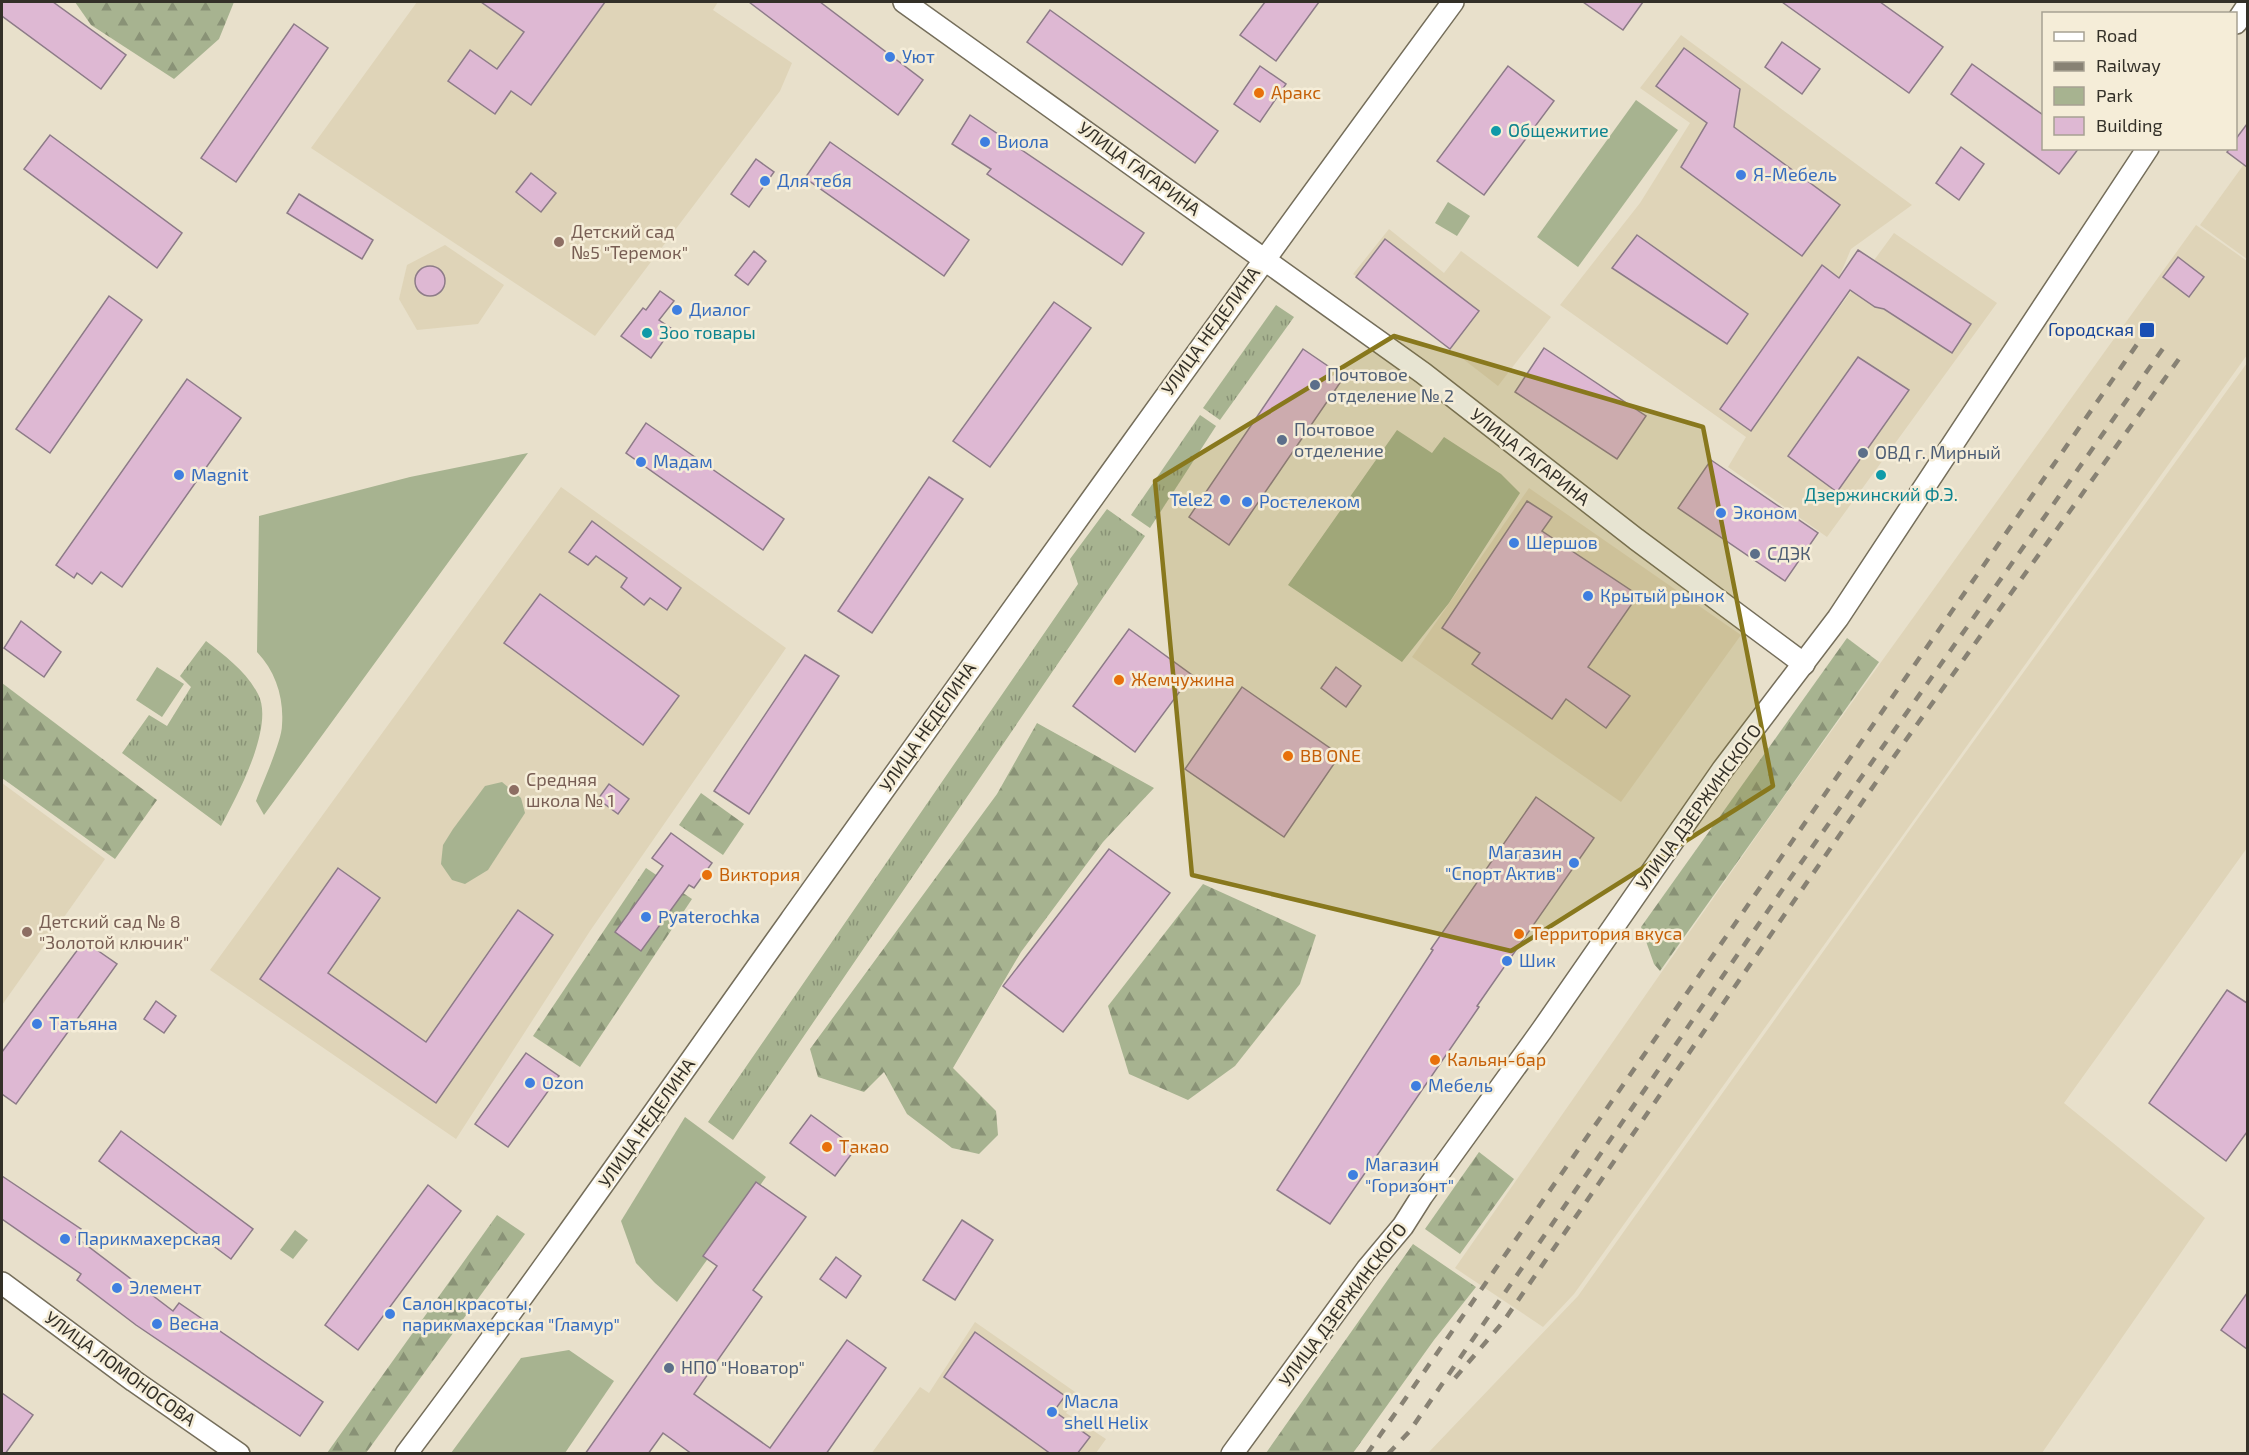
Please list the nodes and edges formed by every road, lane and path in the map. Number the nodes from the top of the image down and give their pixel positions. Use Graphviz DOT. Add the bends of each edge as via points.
graph roads {
  1 [pos="904,2"];
  2 [pos="1453,2"];
  3 [pos="2247,5"];
  4 [pos="2237,19"];
  5 [pos="2147,150"];
  6 [pos="1264,258"];
  7 [pos="1804,664"];
  8 [pos="2,1283"];
  9 [pos="239,1454"];
  10 [pos="406,1454"];
  11 [pos="1232,1454"];
  1 -- 6 [label="street, УЛИЦА ГАГАРИНА"];
  2 -- 6 [label="street, УЛИЦА НЕДЕЛИНА"];
  3 -- 4 [label="street"];
  5 -- 7 [label="street, УЛИЦА ДЗЕРЖИНСКОГО"];
  6 -- 7 [label="street, УЛИЦА ГАГАРИНА" via="1423,373"];
  6 -- 10 [label="street, УЛИЦА НЕДЕЛИНА" via="497,1333"];
  7 -- 11 [label="street, УЛИЦА ДЗЕРЖИНСКОГО" via="1723,769 1402,1226"];
  8 -- 9 [label="street, УЛИЦА ЛОМОНОСОВА"];
}
